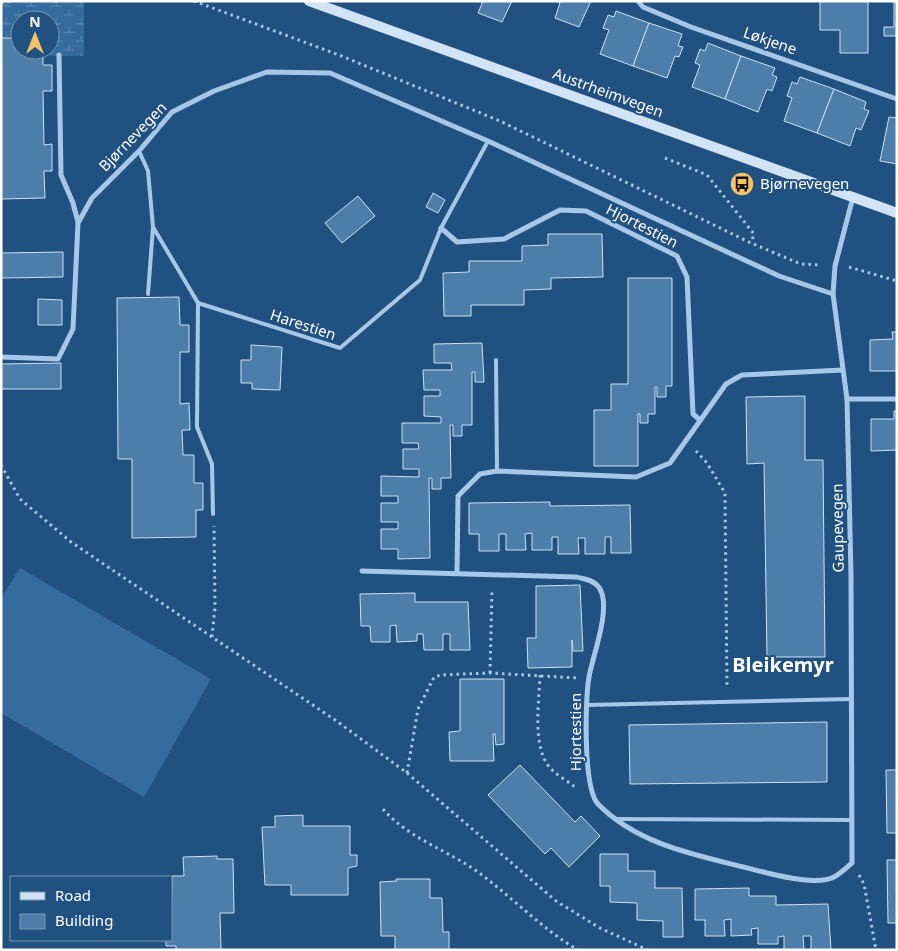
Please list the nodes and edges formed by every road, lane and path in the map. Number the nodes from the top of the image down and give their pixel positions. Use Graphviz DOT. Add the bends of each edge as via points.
graph roads {
  1 [pos="11,1"];
  2 [pos="194,1"];
  3 [pos="309,1"];
  4 [pos="638,1"];
  5 [pos="1,4"];
  6 [pos="59,60"];
  7 [pos="897,100"];
  8 [pos="488,141"];
  9 [pos="139,151"];
  10 [pos="665,158"];
  11 [pos="854,197"];
  12 [pos="897,213"];
  13 [pos="78,223"];
  14 [pos="153,227"];
  15 [pos="441,228"];
  16 [pos="751,243"];
  17 [pos="835,266"];
  18 [pos="897,281"];
  19 [pos="148,294"];
  20 [pos="833,294"];
  21 [pos="198,303"];
  22 [pos="1,357"];
  23 [pos="496,360"];
  24 [pos="843,370"];
  25 [pos="847,399"];
  26 [pos="897,399"];
  27 [pos="700,420"];
  28 [pos="686,440"];
  29 [pos="1,465"];
  30 [pos="497,471"];
  31 [pos="213,514"];
  32 [pos="362,571"];
  33 [pos="457,573"];
  34 [pos="493,574"];
  35 [pos="212,637"];
  36 [pos="490,673"];
  37 [pos="540,675"];
  38 [pos="589,679"];
  39 [pos="850,699"];
  40 [pos="727,701"];
  41 [pos="588,705"];
  42 [pos="407,773"];
  43 [pos="590,790"];
  44 [pos="383,809"];
  45 [pos="615,819"];
  46 [pos="852,820"];
  47 [pos="852,863"];
  48 [pos="578,950"];
  49 [pos="648,950"];
  50 [pos="876,950"];
  1 -- 5 [label="path"];
  2 -- 16 [label="path" via="500,120"];
  3 -- 11 [label="main road, Austrheimvegen"];
  4 -- 7 [label="street, Løkjene" via="643,7 691,27"];
  6 -- 13 [label="street, Bjørnevegen" via="61,175"];
  8 -- 9 [label="street, Bjørnevegen" via="330,73 267,72 214,91 172,112"];
  8 -- 15 [label="lane, Harestien"];
  8 -- 20 [label="street, Bjørnevegen" via="779,276"];
  9 -- 13 [label="street, Bjørnevegen" via="92,198"];
  9 -- 14 [label="lane" via="148,171"];
  10 -- 16 [label="path" via="708,175 754,234"];
  11 -- 12 [label="main road, Austrheimvegen"];
  11 -- 17 [label="street, Gaupevegen"];
  13 -- 22 [label="street, Bjørnevegen" via="72,329 58,359"];
  14 -- 19 [label="lane"];
  14 -- 21 [label="lane"];
  15 -- 21 [label="lane, Harestien" via="420,280 340,348"];
  15 -- 27 [label="street, Hjortestien" via="457,242 504,238 560,210 586,212 677,256 687,277 693,414"];
  16 -- 17 [label="path" via="801,264"];
  17 -- 18 [label="path" via="856,268"];
  17 -- 20 [label="street, Gaupevegen"];
  20 -- 24 [label="street, Gaupevegen"];
  21 -- 31 [label="lane" via="196,427 212,464"];
  23 -- 30 [label="lane"];
  24 -- 25 [label="street, Gaupevegen"];
  24 -- 27 [label="street" via="742,375 726,384"];
  25 -- 26 [label="street"];
  25 -- 39 [label="street, Gaupevegen" via="852,574"];
  27 -- 28 [label="street"];
  28 -- 30 [label="street" via="670,463 636,477"];
  28 -- 40 [label="path" via="707,463 725,493"];
  29 -- 35 [label="path" via="20,499 71,542"];
  30 -- 33 [label="street" via="480,474 458,496"];
  31 -- 35 [label="path" via="215,607"];
  32 -- 33 [label="street, Hjortestien"];
  33 -- 34 [label="street, Hjortestien"];
  34 -- 36 [label="path"];
  34 -- 38 [label="street, Hjortestien" via="576,577 592,581 601,591 604,609"];
  35 -- 42 [label="path"];
  36 -- 37 [label="path"];
  36 -- 42 [label="path" via="434,677 418,709"];
  37 -- 38 [label="path"];
  37 -- 43 [label="path" via="539,740 542,755 550,768 578,789"];
  38 -- 41 [label="street, Hjortestien"];
  39 -- 40 [label="lane"];
  39 -- 46 [label="street, Gaupevegen"];
  40 -- 41 [label="lane"];
  41 -- 43 [label="street, Hjortestien" via="587,775"];
  42 -- 49 [label="path" via="556,901 600,928"];
  43 -- 45 [label="street, Hjortestien" via="596,802"];
  44 -- 48 [label="path" via="395,824 478,872"];
  45 -- 46 [label="lane"];
  45 -- 47 [label="street, Hjortestien" via="657,844 797,880 833,877"];
  46 -- 47 [label="street, Gaupevegen"];
  47 -- 50 [label="path" via="864,884"];
}
